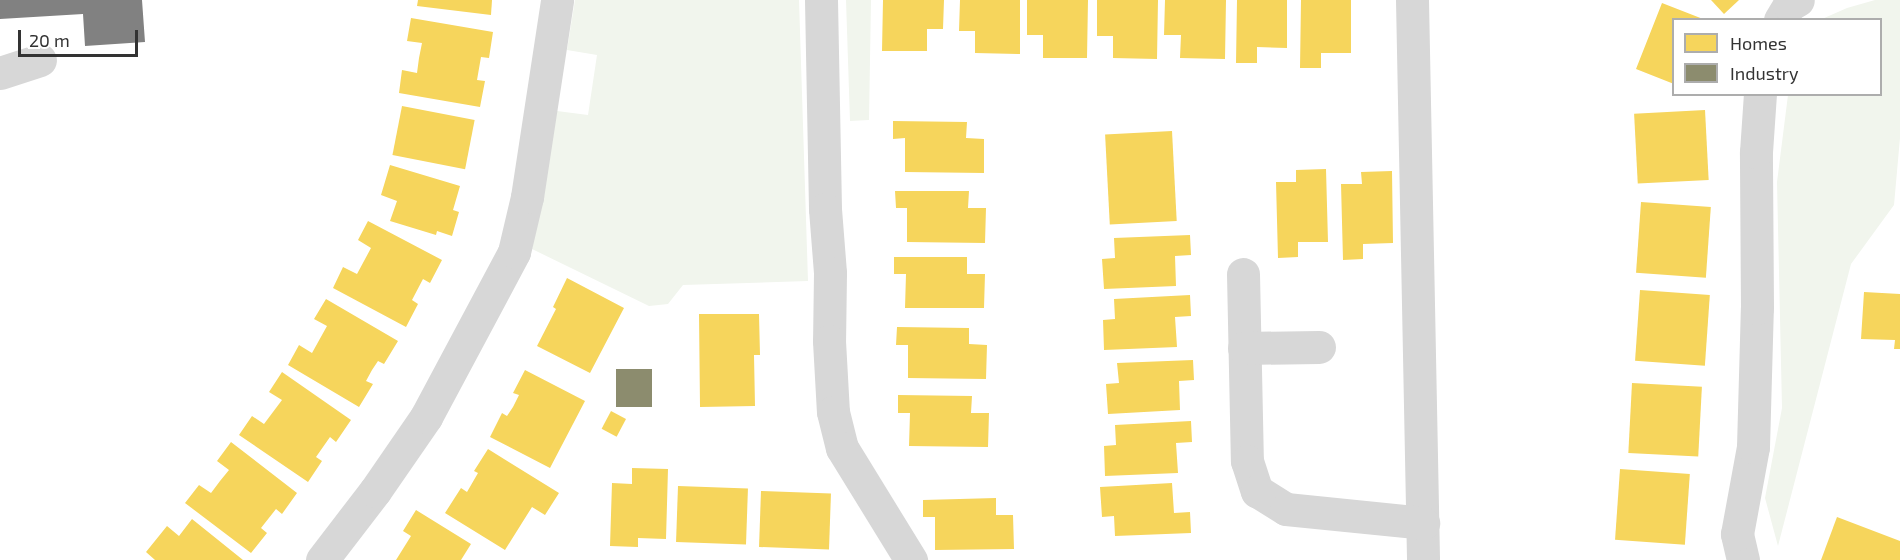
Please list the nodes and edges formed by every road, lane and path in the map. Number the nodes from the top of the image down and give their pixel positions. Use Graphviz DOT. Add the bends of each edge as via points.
graph roads {
  1 [pos="557,0"];
  2 [pos="821,0"];
  3 [pos="1412,0"];
  4 [pos="1798,0"];
  5 [pos="1781,18"];
  6 [pos="40,60"];
  7 [pos="0,73"];
  8 [pos="1760,96"];
  9 [pos="1243,274"];
  10 [pos="1319,347"];
  11 [pos="1244,348"];
  12 [pos="1423,523"];
  13 [pos="322,560"];
  14 [pos="911,560"];
  15 [pos="1423,560"];
  16 [pos="1743,560"];
  1 -- 13 [label="street" via="527,197 514,252 426,417"];
  2 -- 14 [label="street" via="833,412 843,448"];
  3 -- 12 [label="street"];
  4 -- 5 [label="street" via="1789,5"];
  6 -- 7 [label="street"];
  8 -- 16 [label="street" via="1753,447 1737,534"];
  9 -- 11 [label="street"];
  10 -- 11 [label="street"];
  11 -- 12 [label="street" via="1246,461 1257,492 1286,509"];
  12 -- 15 [label="street"];
}
